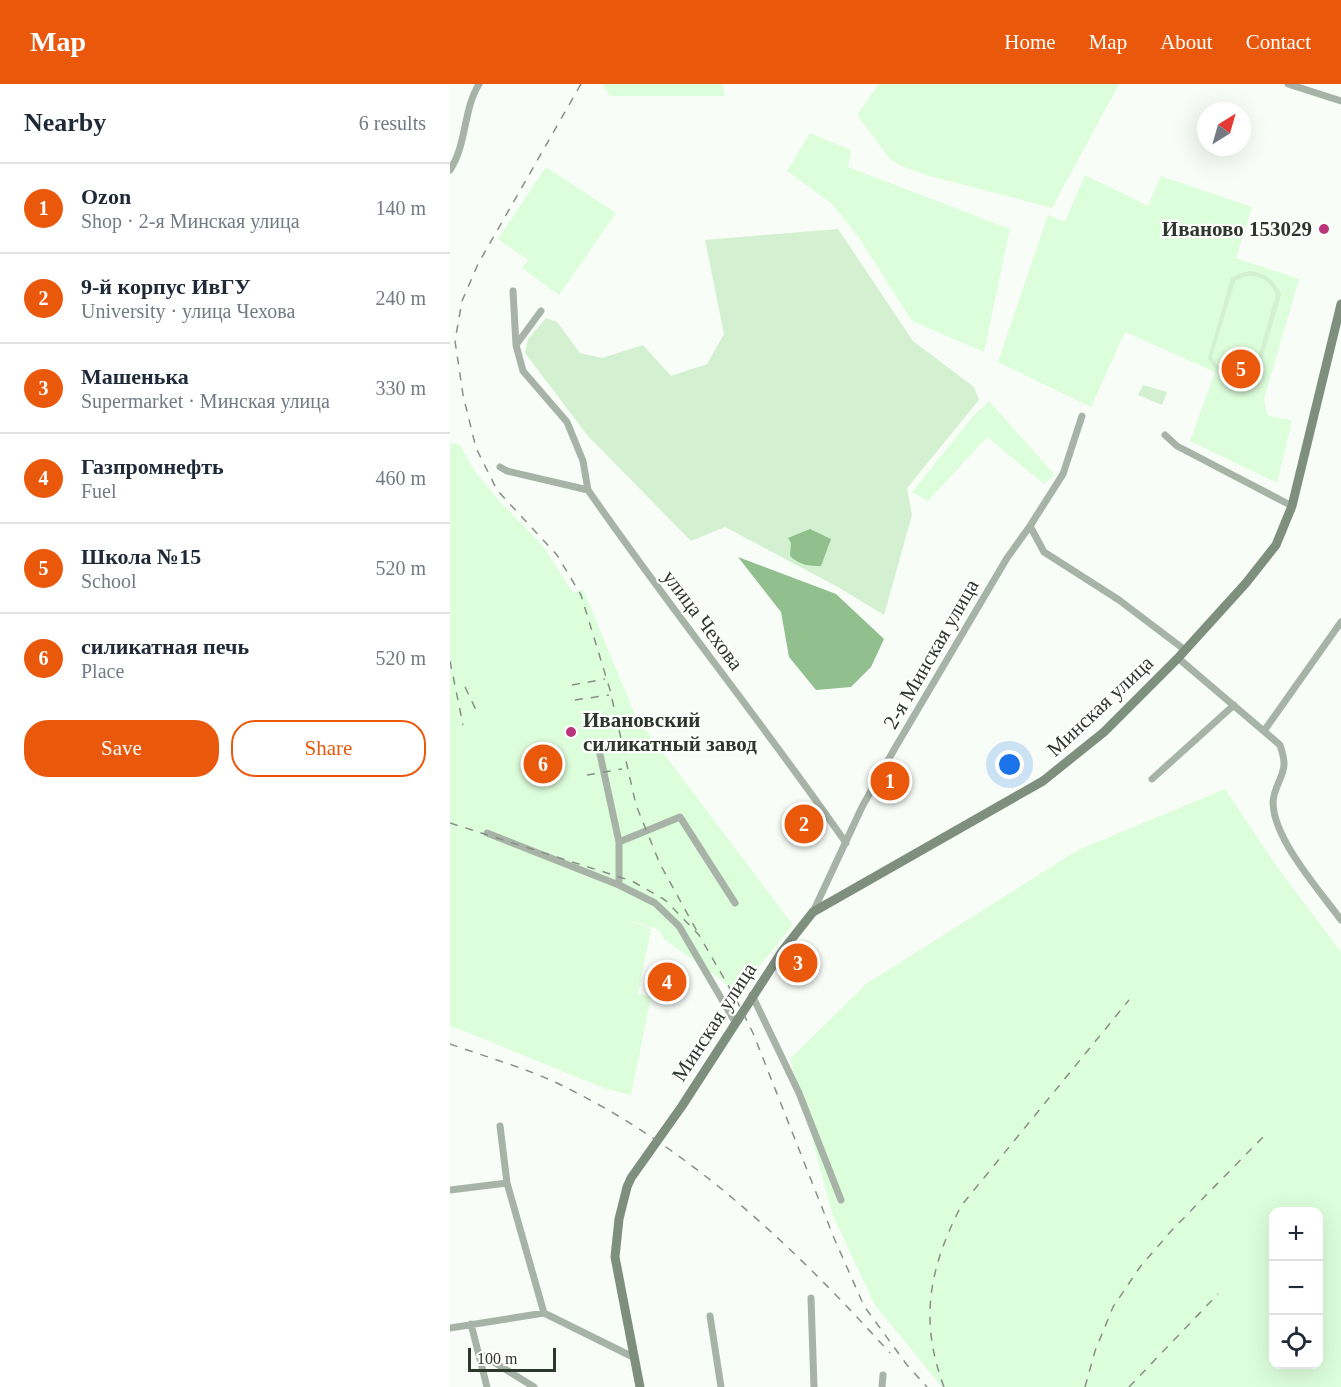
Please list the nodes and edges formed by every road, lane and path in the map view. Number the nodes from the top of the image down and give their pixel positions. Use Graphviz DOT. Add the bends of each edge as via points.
graph roads {
  1 [pos="480,84"];
  2 [pos="1288,84"];
  3 [pos="1341,101"];
  4 [pos="450,170"];
  5 [pos="513,291"];
  6 [pos="1341,304"];
  7 [pos="541,311"];
  8 [pos="516,345"];
  9 [pos="1082,416"];
  10 [pos="1165,435"];
  11 [pos="500,467"];
  12 [pos="588,490"];
  13 [pos="1292,506"];
  14 [pos="1030,526"];
  15 [pos="1341,622"];
  16 [pos="1185,650"];
  17 [pos="1178,658"];
  18 [pos="1234,705"];
  19 [pos="1264,731"];
  20 [pos="598,745"];
  21 [pos="1152,779"];
  22 [pos="487,833"];
  23 [pos="619,842"];
  24 [pos="846,843"];
  25 [pos="619,885"];
  26 [pos="735,903"];
  27 [pos="813,912"];
  28 [pos="1341,920"];
  29 [pos="753,995"];
  30 [pos="735,1022"];
  31 [pos="500,1125"];
  32 [pos="507,1183"];
  33 [pos="450,1190"];
  34 [pos="841,1200"];
  35 [pos="811,1298"];
  36 [pos="544,1313"];
  37 [pos="711,1316"];
  38 [pos="471,1324"];
  39 [pos="450,1328"];
  40 [pos="479,1353"];
  41 [pos="634,1358"];
  42 [pos="883,1375"];
  43 [pos="487,1387"];
  44 [pos="534,1387"];
  45 [pos="640,1387"];
  46 [pos="721,1387"];
  47 [pos="814,1387"];
  48 [pos="882,1387"];
  1 -- 4 [label="street"];
  2 -- 3 [label="street"];
  5 -- 8 [label="street"];
  6 -- 13 [label="main road, Минская улица"];
  7 -- 8 [label="street"];
  8 -- 12 [label="street" via="523,370 567,422 583,461"];
  9 -- 14 [label="street, 2-я Минская улица" via="1063,474"];
  10 -- 13 [label="street" via="1177,446"];
  11 -- 12 [label="street"];
  12 -- 24 [label="street, улица Чехова"];
  13 -- 16 [label="main road, Минская улица" via="1276,544 1246,584"];
  14 -- 16 [label="street" via="1044,552 1119,600"];
  14 -- 24 [label="street, 2-я Минская улица" via="1006,558 895,748"];
  15 -- 19 [label="street"];
  16 -- 17 [label="main road, Минская улица"];
  17 -- 18 [label="street"];
  17 -- 27 [label="main road, Минская улица" via="1104,732 1043,781"];
  18 -- 19 [label="street"];
  18 -- 21 [label="street"];
  19 -- 28 [label="street" via="1280,745 1285,765 1274,789 1278,826"];
  20 -- 23 [label="street"];
  22 -- 25 [label="street"];
  23 -- 25 [label="street"];
  23 -- 26 [label="street" via="680,817"];
  24 -- 27 [label="street, 2-я Минская улица"];
  25 -- 30 [label="street" via="655,903 679,926"];
  27 -- 29 [label="main road, Минская улица"];
  29 -- 30 [label="main road, Минская улица"];
  29 -- 34 [label="street" via="800,1093"];
  30 -- 41 [label="main road, Минская улица" via="627,1187 615,1257"];
  31 -- 32 [label="street"];
  32 -- 33 [label="street"];
  32 -- 36 [label="street"];
  35 -- 47 [label="street"];
  36 -- 38 [label="street"];
  36 -- 41 [label="street"];
  37 -- 46 [label="street"];
  38 -- 39 [label="street"];
  38 -- 40 [label="street"];
  40 -- 43 [label="street"];
  40 -- 44 [label="street"];
  41 -- 45 [label="main road, Минская улица"];
  42 -- 48 [label="street"];
}
